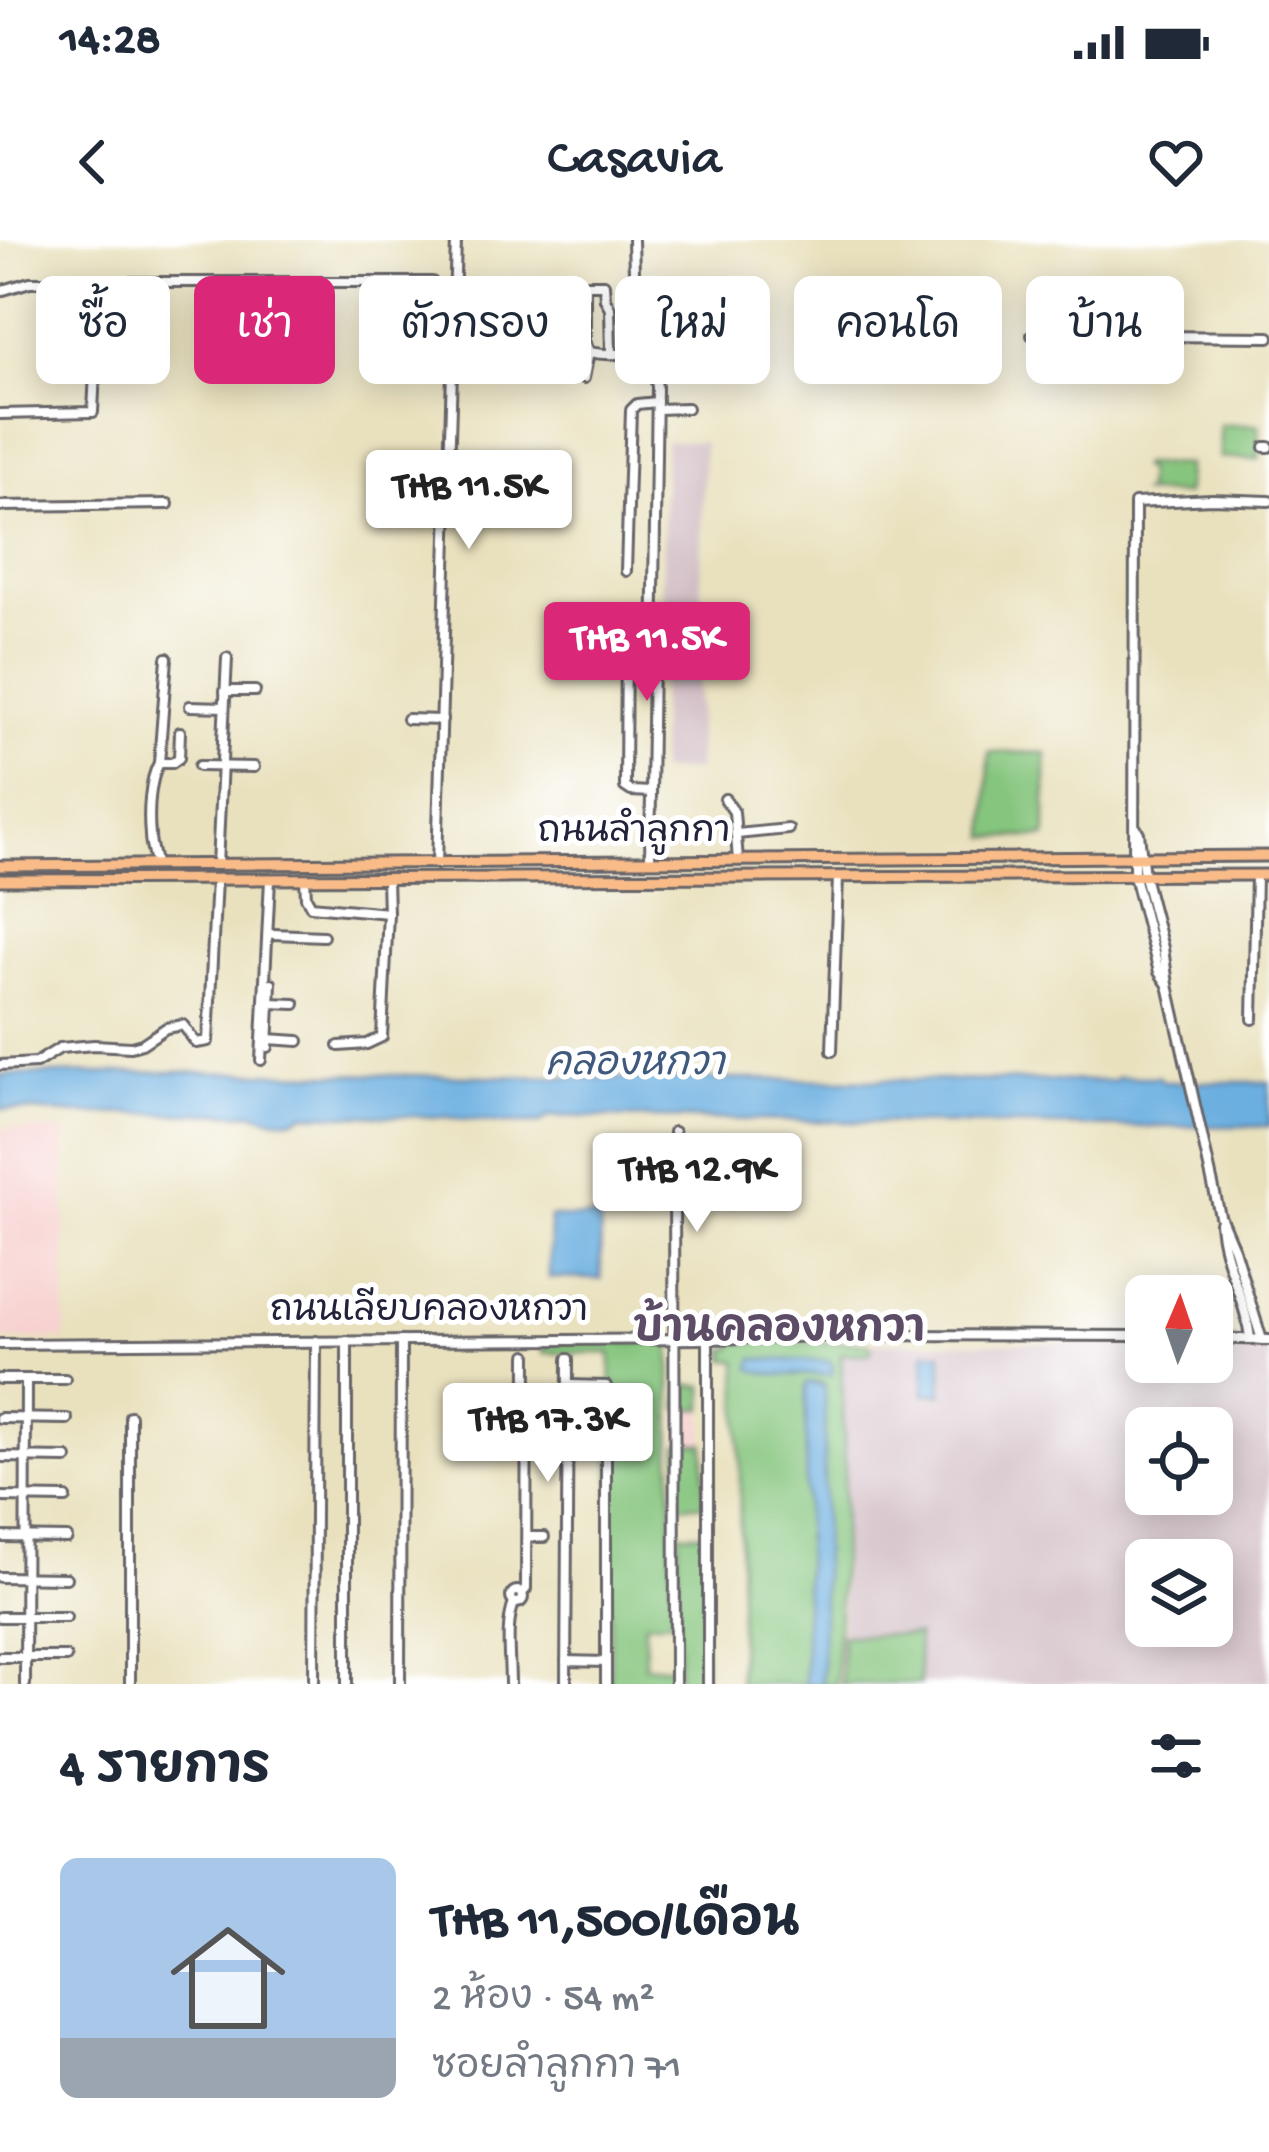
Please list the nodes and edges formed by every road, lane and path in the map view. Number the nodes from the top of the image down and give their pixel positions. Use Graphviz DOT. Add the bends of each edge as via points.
graph roads {
  1 [pos="456,240"];
  2 [pos="633,240"];
  3 [pos="634,276"];
  4 [pos="359,282"];
  5 [pos="591,284"];
  6 [pos="0,291"];
  7 [pos="1184,336"];
  8 [pos="1269,337"];
  9 [pos="591,352"];
  10 [pos="615,353"];
  11 [pos="611,354"];
  12 [pos="94,384"];
  13 [pos="657,384"];
  14 [pos="657,405"];
  15 [pos="687,408"];
  16 [pos="0,414"];
  17 [pos="1269,501"];
  18 [pos="168,504"];
  19 [pos="0,506"];
  20 [pos="626,571"];
  21 [pos="626,631"];
  22 [pos="167,658"];
  23 [pos="227,658"];
  24 [pos="225,691"];
  25 [pos="255,691"];
  26 [pos="190,706"];
  27 [pos="224,706"];
  28 [pos="407,719"];
  29 [pos="442,720"];
  30 [pos="180,733"];
  31 [pos="159,763"];
  32 [pos="199,766"];
  33 [pos="222,767"];
  34 [pos="254,767"];
  35 [pos="651,792"];
  36 [pos="725,799"];
  37 [pos="788,829"];
  38 [pos="737,834"];
  39 [pos="1269,856"];
  40 [pos="1138,858"];
  41 [pos="738,860"];
  42 [pos="650,861"];
  43 [pos="350,864"];
  44 [pos="437,864"];
  45 [pos="155,865"];
  46 [pos="217,865"];
  47 [pos="0,866"];
  48 [pos="1256,875"];
  49 [pos="1269,875"];
  50 [pos="1139,876"];
  51 [pos="838,877"];
  52 [pos="387,878"];
  53 [pos="216,879"];
  54 [pos="272,879"];
  55 [pos="304,879"];
  56 [pos="349,879"];
  57 [pos="0,880"];
  58 [pos="388,913"];
  59 [pos="272,934"];
  60 [pos="323,936"];
  61 [pos="270,1003"];
  62 [pos="295,1004"];
  63 [pos="1253,1019"];
  64 [pos="299,1041"];
  65 [pos="339,1046"];
  66 [pos="832,1051"];
  67 [pos="261,1060"];
  68 [pos="0,1065"];
  69 [pos="674,1132"];
  70 [pos="1220,1216"];
  71 [pos="1125,1336"];
  72 [pos="676,1339"];
  73 [pos="708,1339"];
  74 [pos="1233,1339"];
  75 [pos="347,1340"];
  76 [pos="1250,1340"];
  77 [pos="1266,1340"];
  78 [pos="316,1341"];
  79 [pos="401,1341"];
  80 [pos="0,1344"];
  81 [pos="527,1355"];
  82 [pos="568,1359"];
  83 [pos="0,1379"];
  84 [pos="26,1379"];
  85 [pos="65,1379"];
  86 [pos="568,1385"];
  87 [pos="130,1416"];
  88 [pos="0,1418"];
  89 [pos="26,1418"];
  90 [pos="67,1419"];
  91 [pos="0,1457"];
  92 [pos="26,1458"];
  93 [pos="68,1458"];
  94 [pos="0,1497"];
  95 [pos="26,1498"];
  96 [pos="66,1498"];
  97 [pos="0,1537"];
  98 [pos="26,1537"];
  99 [pos="527,1537"];
  100 [pos="544,1537"];
  101 [pos="67,1538"];
  102 [pos="0,1577"];
  103 [pos="26,1577"];
  104 [pos="66,1578"];
  105 [pos="0,1617"];
  106 [pos="66,1617"];
  107 [pos="26,1618"];
  108 [pos="0,1657"];
  109 [pos="25,1657"];
  110 [pos="66,1657"];
  111 [pos="566,1661"];
  112 [pos="606,1662"];
  113 [pos="25,1684"];
  114 [pos="130,1684"];
  115 [pos="314,1684"];
  116 [pos="347,1684"];
  117 [pos="400,1684"];
  118 [pos="510,1684"];
  119 [pos="566,1684"];
  120 [pos="606,1684"];
  121 [pos="675,1684"];
  122 [pos="708,1684"];
  1 -- 29 [label="street"];
  2 -- 3 [label="street"];
  4 -- 6 [label="street" via="30,282"];
  5 -- 11 [label="street" via="603,283"];
  7 -- 8 [label="street"];
  9 -- 11 [label="street"];
  10 -- 11 [label="street"];
  12 -- 16 [label="street" via="93,412"];
  13 -- 14 [label="street"];
  14 -- 15 [label="street"];
  14 -- 20 [label="street" via="632,410"];
  14 -- 35 [label="street"];
  17 -- 40 [label="street" via="1135,503"];
  18 -- 19 [label="street"];
  21 -- 35 [label="street" via="625,787"];
  22 -- 31 [label="street"];
  23 -- 24 [label="street"];
  24 -- 25 [label="street"];
  24 -- 27 [label="street"];
  26 -- 27 [label="street"];
  27 -- 33 [label="street"];
  28 -- 29 [label="street"];
  29 -- 44 [label="street"];
  30 -- 31 [label="street" via="179,758"];
  31 -- 45 [label="street" via="149,838"];
  32 -- 33 [label="street"];
  33 -- 34 [label="street"];
  33 -- 46 [label="street"];
  35 -- 42 [label="street"];
  36 -- 38 [label="street"];
  37 -- 38 [label="street"];
  38 -- 41 [label="street"];
  39 -- 40 [label="main road, ถนนลำลูกกา"];
  40 -- 41 [label="main road, ถนนลำลูกกา"];
  40 -- 50 [label="street"];
  41 -- 42 [label="main road, ถนนลำลูกกา"];
  42 -- 44 [label="main road, ถนนลำลูกกา"];
  43 -- 44 [label="main road, ถนนลำลูกกา"];
  43 -- 46 [label="main road, ถนนลำลูกกา"];
  43 -- 56 [label="main road"];
  45 -- 46 [label="main road, ถนนลำลูกกา"];
  45 -- 47 [label="main road, ถนนลำลูกกา"];
  48 -- 49 [label="main road, ถนนลำลูกกา"];
  48 -- 50 [label="main road, ถนนลำลูกกา"];
  48 -- 63 [label="street"];
  50 -- 51 [label="main road, ถนนลำลูกกา"];
  50 -- 70 [label="street"];
  51 -- 52 [label="main road, ถนนลำลูกกา"];
  51 -- 66 [label="street"];
  52 -- 56 [label="main road, ถนนลำลูกกา"];
  52 -- 58 [label="street"];
  53 -- 54 [label="main road, ถนนลำลูกกา"];
  53 -- 57 [label="main road, ถนนลำลูกกา"];
  53 -- 68 [label="street" via="208,1041 196,1043 183,1025 131,1047 60,1048 36,1063"];
  54 -- 55 [label="main road, ถนนลำลูกกา"];
  54 -- 59 [label="street"];
  54 -- 67 [label="street"];
  55 -- 56 [label="main road, ถนนลำลูกกา"];
  55 -- 58 [label="street" via="311,906"];
  58 -- 65 [label="street" via="382,1037"];
  59 -- 60 [label="street"];
  59 -- 61 [label="street"];
  61 -- 62 [label="street"];
  61 -- 64 [label="street" via="268,1043"];
  69 -- 72 [label="street"];
  70 -- 76 [label="street"];
  70 -- 77 [label="street"];
  71 -- 73 [label="street, ถนนเลียบคลองหกวา"];
  72 -- 73 [label="street, ถนนเลียบคลองหกวา"];
  72 -- 79 [label="street, ถนนเลียบคลองหกวา"];
  72 -- 121 [label="street"];
  73 -- 122 [label="street"];
  74 -- 76 [label="street"];
  75 -- 78 [label="street, ถนนเลียบคลองหกวา"];
  75 -- 79 [label="street, ถนนเลียบคลองหกวา"];
  75 -- 116 [label="street"];
  76 -- 77 [label="street"];
  78 -- 80 [label="street, ถนนเลียบคลองหกวา"];
  78 -- 115 [label="street"];
  79 -- 117 [label="street"];
  81 -- 99 [label="street"];
  82 -- 86 [label="street"];
  83 -- 84 [label="street"];
  84 -- 85 [label="street"];
  84 -- 89 [label="street"];
  86 -- 111 [label="street"];
  86 -- 112 [label="street" via="606,1386"];
  87 -- 114 [label="street"];
  88 -- 89 [label="street"];
  89 -- 90 [label="street"];
  89 -- 92 [label="street"];
  91 -- 92 [label="street"];
  92 -- 93 [label="street"];
  92 -- 95 [label="street"];
  94 -- 95 [label="street"];
  95 -- 96 [label="street"];
  95 -- 98 [label="street"];
  97 -- 98 [label="street"];
  98 -- 101 [label="street"];
  98 -- 103 [label="street"];
  99 -- 100 [label="street"];
  99 -- 118 [label="street" via="526,1589 511,1607"];
  102 -- 103 [label="street"];
  103 -- 104 [label="street"];
  103 -- 107 [label="street"];
  105 -- 107 [label="street"];
  106 -- 107 [label="street"];
  107 -- 109 [label="street"];
  108 -- 109 [label="street"];
  109 -- 110 [label="street"];
  109 -- 113 [label="street"];
  111 -- 112 [label="street"];
  111 -- 119 [label="street"];
  112 -- 120 [label="street"];
}
